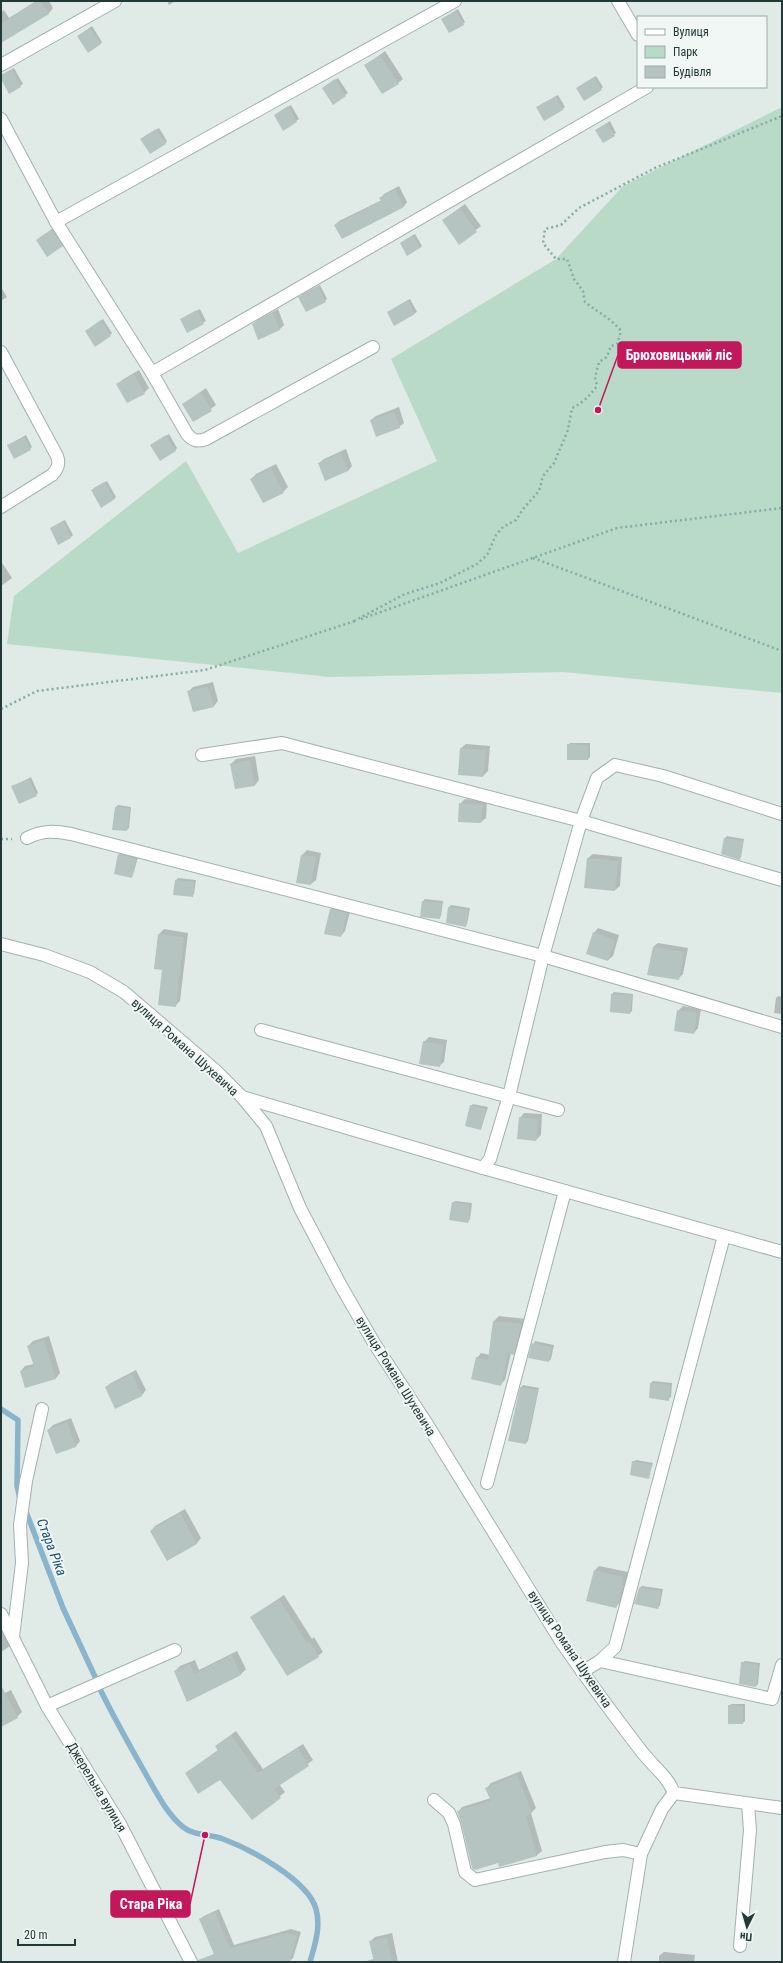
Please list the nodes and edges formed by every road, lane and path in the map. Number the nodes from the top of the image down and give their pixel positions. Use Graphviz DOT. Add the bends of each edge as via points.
graph roads {
  1 [pos="115,1"];
  2 [pos="455,1"];
  3 [pos="618,1"];
  4 [pos="637,32"];
  5 [pos="1,65"];
  6 [pos="645,88"];
  7 [pos="782,116"];
  8 [pos="1,119"];
  9 [pos="56,222"];
  10 [pos="373,347"];
  11 [pos="1,352"];
  12 [pos="152,373"];
  13 [pos="1,507"];
  14 [pos="782,508"];
  15 [pos="532,558"];
  16 [pos="354,621"];
  17 [pos="782,651"];
  18 [pos="1,708"];
  19 [pos="202,755"];
  20 [pos="782,814"];
  21 [pos="581,821"];
  22 [pos="27,838"];
  23 [pos="782,880"];
  24 [pos="1,944"];
  25 [pos="543,956"];
  26 [pos="782,1027"];
  27 [pos="261,1030"];
  28 [pos="509,1096"];
  29 [pos="242,1097"];
  30 [pos="558,1110"];
  31 [pos="483,1168"];
  32 [pos="565,1191"];
  33 [pos="724,1236"];
  34 [pos="782,1252"];
  35 [pos="42,1409"];
  36 [pos="487,1483"];
  37 [pos="1,1614"];
  38 [pos="13,1637"];
  39 [pos="175,1650"];
  40 [pos="600,1661"];
  41 [pos="782,1665"];
  42 [pos="582,1672"];
  43 [pos="777,1700"];
  44 [pos="47,1706"];
  45 [pos="674,1793"];
  46 [pos="434,1800"];
  47 [pos="748,1804"];
  48 [pos="782,1808"];
  49 [pos="641,1854"];
  50 [pos="740,1946"];
  51 [pos="191,1962"];
  52 [pos="624,1962"];
  1 -- 5 [label="street"];
  2 -- 9 [label="street"];
  3 -- 4 [label="street"];
  6 -- 12 [label="street"];
  7 -- 16 [label="path" via="655,168 579,208 560,225 545,229 543,243 556,259 567,259 574,279 583,291 585,302 613,321 621,331 617,344 610,346 607,357 598,362 595,377 597,386 587,398 572,408 568,430 554,463 543,476 539,491 516,520 496,535 487,555 477,564 440,583 405,594"];
  8 -- 9 [label="street"];
  9 -- 12 [label="street"];
  10 -- 12 [label="street" via="199,441 187,434"];
  11 -- 13 [label="street" via="58,456 59,463 52,475"];
  14 -- 15 [label="path" via="617,528"];
  15 -- 16 [label="path"];
  15 -- 17 [label="path"];
  16 -- 18 [label="path" via="205,670 37,691"];
  19 -- 21 [label="street" via="282,743"];
  20 -- 21 [label="street" via="663,776 614,766 597,778"];
  21 -- 23 [label="street"];
  21 -- 25 [label="street"];
  22 -- 25 [label="street" via="38,832 52,830 71,834"];
  24 -- 29 [label="street, вулиця Романа Шухевича" via="44,955 90,972 124,992 215,1070"];
  25 -- 26 [label="street"];
  25 -- 28 [label="street"];
  27 -- 28 [label="street"];
  28 -- 30 [label="street"];
  28 -- 31 [label="street" via="490,1159"];
  29 -- 31 [label="street"];
  29 -- 42 [label="street, вулиця Романа Шухевича" via="266,1126 300,1208 367,1330"];
  31 -- 32 [label="street"];
  32 -- 33 [label="street"];
  32 -- 36 [label="street"];
  33 -- 34 [label="street"];
  33 -- 40 [label="street" via="615,1647"];
  35 -- 38 [label="street" via="26,1481 20,1525 22,1563"];
  37 -- 38 [label="street, Джерельна вулиця"];
  38 -- 44 [label="street, Джерельна вулиця"];
  39 -- 44 [label="street"];
  40 -- 42 [label="street"];
  40 -- 43 [label="street"];
  41 -- 43 [label="street"];
  42 -- 45 [label="street, вулиця Романа Шухевича"];
  44 -- 51 [label="street, Джерельна вулиця" via="120,1824"];
  45 -- 47 [label="street"];
  45 -- 49 [label="street" via="662,1809"];
  46 -- 49 [label="street" via="449,1813 465,1872 475,1880 605,1852 623,1850"];
  47 -- 48 [label="street"];
  47 -- 50 [label="street" via="750,1830"];
  49 -- 52 [label="street"];
}
